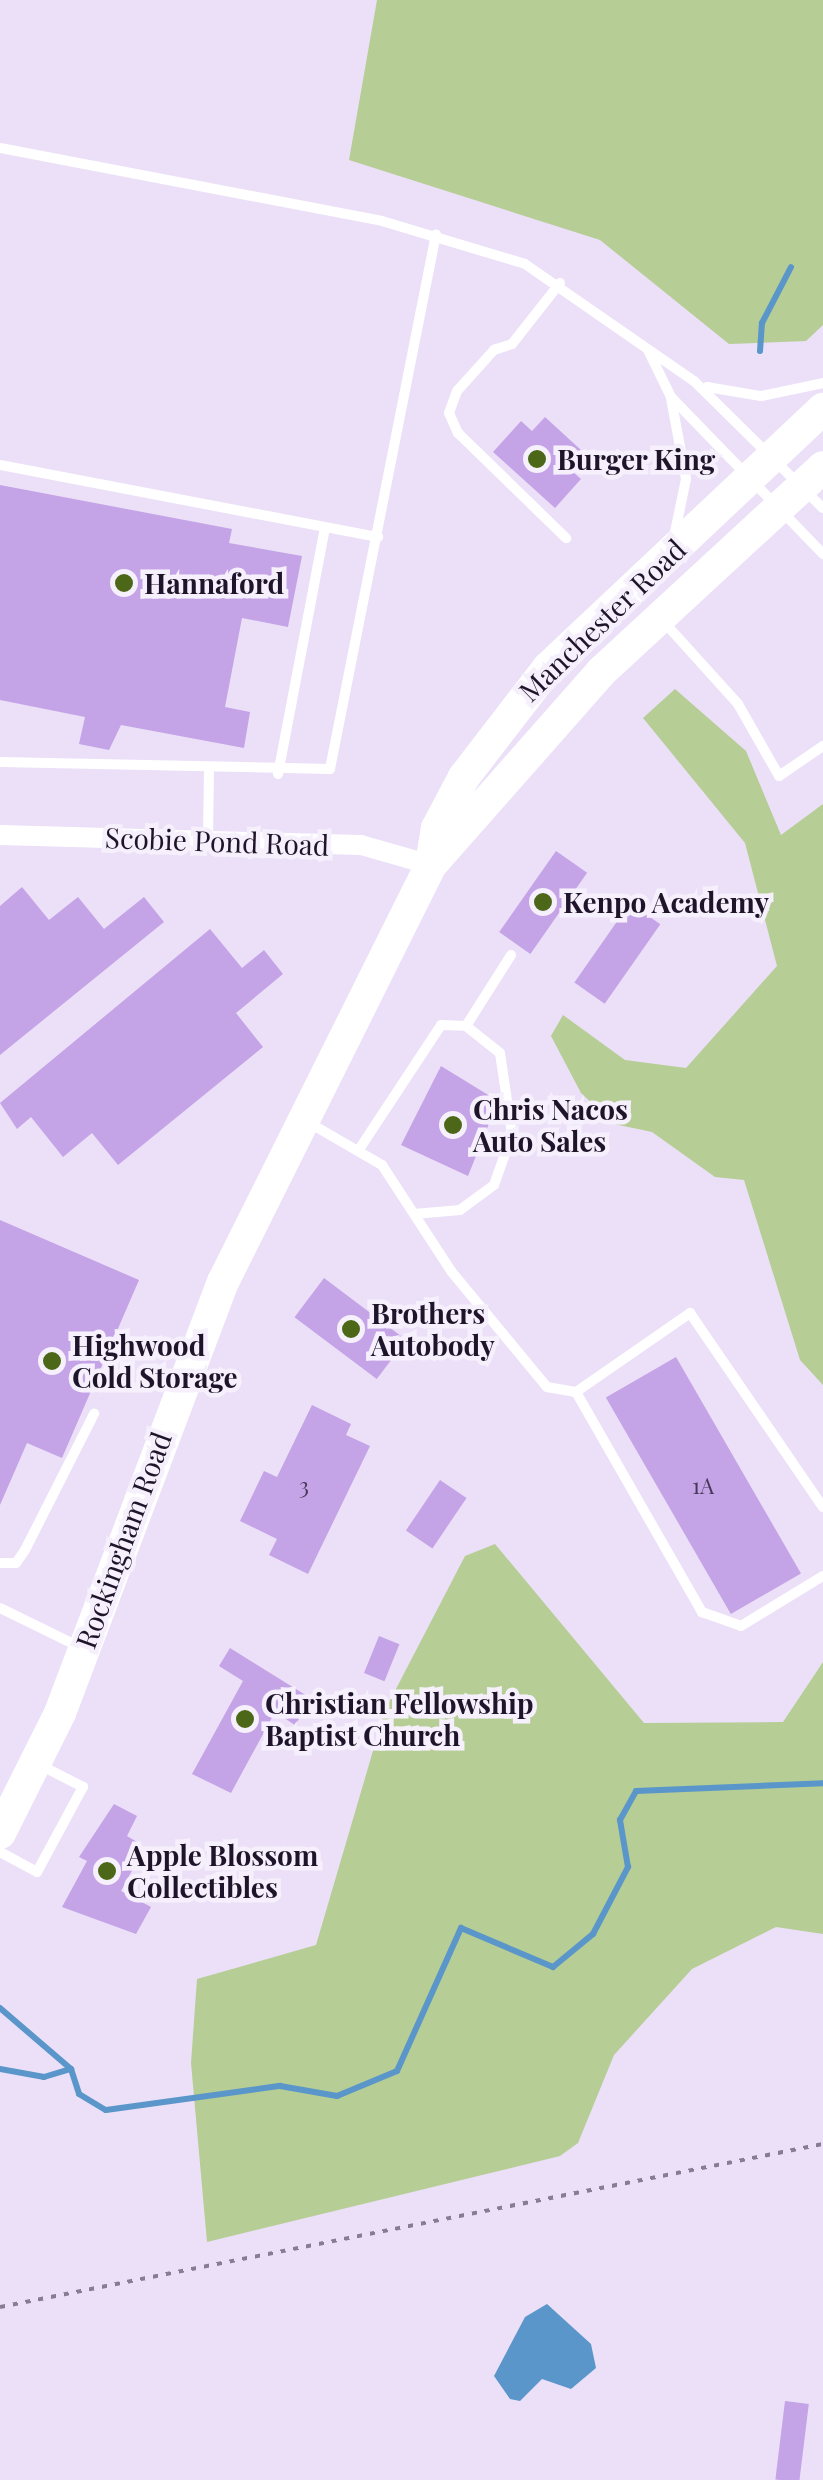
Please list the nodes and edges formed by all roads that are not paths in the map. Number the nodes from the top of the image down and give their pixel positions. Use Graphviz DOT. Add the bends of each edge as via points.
graph roads {
  1 [pos="0,148"];
  2 [pos="436,234"];
  3 [pos="560,284"];
  4 [pos="648,350"];
  5 [pos="694,380"];
  6 [pos="823,383"];
  7 [pos="671,396"];
  8 [pos="823,409"];
  9 [pos="0,464"];
  10 [pos="759,468"];
  11 [pos="816,487"];
  12 [pos="778,509"];
  13 [pos="325,527"];
  14 [pos="378,537"];
  15 [pos="566,538"];
  16 [pos="823,554"];
  17 [pos="656,566"];
  18 [pos="660,618"];
  19 [pos="823,746"];
  20 [pos="0,762"];
  21 [pos="209,772"];
  22 [pos="278,774"];
  23 [pos="0,834"];
  24 [pos="208,840"];
  25 [pos="431,865"];
  26 [pos="511,955"];
  27 [pos="466,1026"];
  28 [pos="301,1118"];
  29 [pos="360,1148"];
  30 [pos="265,1189"];
  31 [pos="414,1214"];
  32 [pos="576,1392"];
  33 [pos="94,1414"];
  34 [pos="823,1507"];
  35 [pos="0,1564"];
  36 [pos="823,1576"];
  37 [pos="0,1608"];
  38 [pos="83,1648"];
  39 [pos="38,1764"];
  40 [pos="0,1833"];
  41 [pos="0,1852"];
  1 -- 2 [label="lane"];
  2 -- 3 [label="lane"];
  2 -- 14 [label="lane"];
  3 -- 4 [label="lane"];
  3 -- 15 [label="lane" via="512,344 494,350 457,391 450,418"];
  4 -- 5 [label="lane"];
  4 -- 7 [label="lane"];
  5 -- 6 [label="lane" via="738,396"];
  5 -- 10 [label="lane"];
  7 -- 10 [label="lane"];
  7 -- 17 [label="lane" via="686,498"];
  8 -- 10 [label="main road, Manchester Road"];
  9 -- 13 [label="lane"];
  10 -- 11 [label="lane"];
  10 -- 12 [label="lane"];
  10 -- 17 [label="main road, Manchester Road"];
  11 -- 12 [label="main road, Manchester Road"];
  12 -- 16 [label="lane"];
  12 -- 18 [label="main road, Manchester Road"];
  13 -- 14 [label="lane"];
  13 -- 22 [label="lane"];
  14 -- 22 [label="lane" via="336,760 322,773"];
  17 -- 25 [label="main road, Manchester Road" via="505,718 447,807"];
  18 -- 19 [label="lane" via="738,704 779,776"];
  18 -- 25 [label="main road, Manchester Road" via="574,700"];
  20 -- 21 [label="lane"];
  21 -- 22 [label="lane"];
  21 -- 24 [label="lane"];
  23 -- 24 [label="street, Scobie Pond Road"];
  24 -- 25 [label="street, Scobie Pond Road" via="376,846"];
  25 -- 28 [label="main road, Manchester Road"];
  26 -- 27 [label="lane"];
  27 -- 29 [label="lane" via="441,1024 427,1037"];
  27 -- 31 [label="lane" via="500,1053 512,1111 505,1162 477,1202"];
  28 -- 29 [label="lane"];
  28 -- 30 [label="main road, Manchester Road"];
  29 -- 31 [label="lane"];
  30 -- 38 [label="main road, Rockingham Road" via="183,1374"];
  31 -- 32 [label="lane" via="547,1386"];
  32 -- 34 [label="lane" via="690,1314"];
  32 -- 36 [label="lane" via="702,1612 740,1626"];
  33 -- 35 [label="lane" via="25,1550 16,1563"];
  37 -- 38 [label="lane"];
  38 -- 39 [label="main road, Rockingham Road"];
  39 -- 40 [label="main road, Rockingham Road"];
  39 -- 41 [label="lane" via="83,1788 38,1872"];
}
